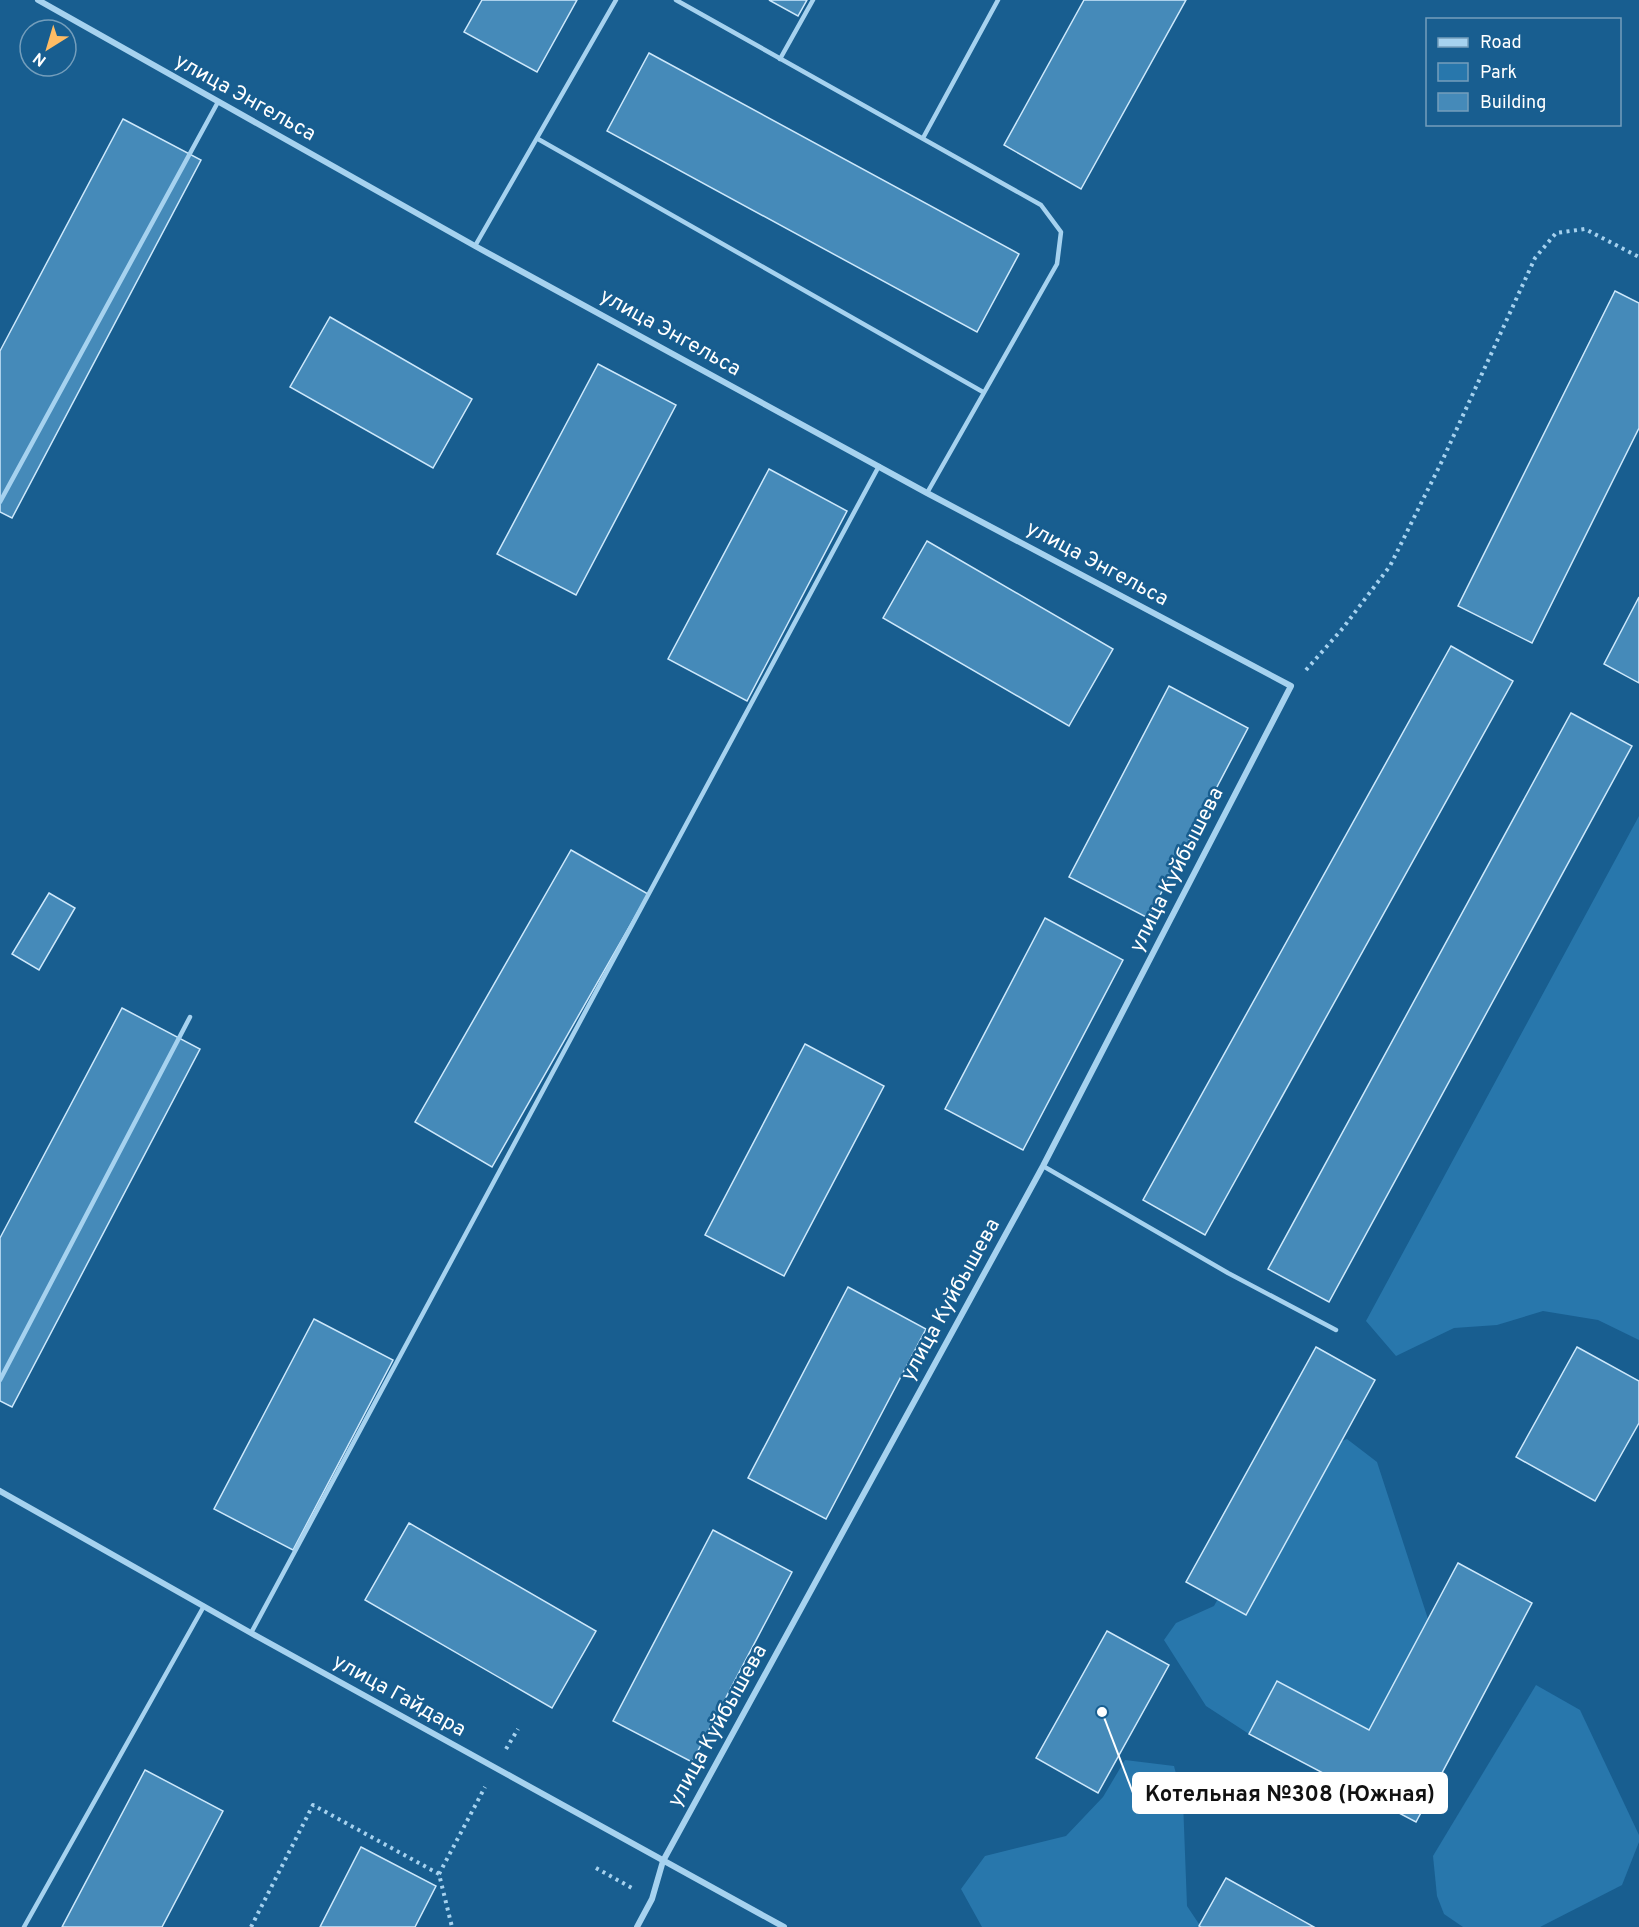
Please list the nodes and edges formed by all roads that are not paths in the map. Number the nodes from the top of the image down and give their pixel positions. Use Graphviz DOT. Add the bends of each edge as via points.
graph roads {
  1 [pos="38,0"];
  2 [pos="616,0"];
  3 [pos="676,0"];
  4 [pos="813,0"];
  5 [pos="998,0"];
  6 [pos="780,59"];
  7 [pos="218,102"];
  8 [pos="923,138"];
  9 [pos="538,139"];
  10 [pos="475,246"];
  11 [pos="983,392"];
  12 [pos="879,466"];
  13 [pos="927,493"];
  14 [pos="0,502"];
  15 [pos="1291,686"];
  16 [pos="190,1017"];
  17 [pos="1043,1166"];
  18 [pos="1336,1329"];
  19 [pos="0,1380"];
  20 [pos="0,1491"];
  21 [pos="204,1606"];
  22 [pos="251,1633"];
  23 [pos="663,1861"];
  24 [pos="24,1927"];
  25 [pos="637,1927"];
  26 [pos="784,1927"];
  1 -- 7 [label="street, улица Энгельса"];
  2 -- 9 [label="lane"];
  3 -- 6 [label="lane"];
  4 -- 6 [label="lane"];
  5 -- 8 [label="lane"];
  6 -- 8 [label="lane"];
  7 -- 10 [label="street, улица Энгельса"];
  7 -- 14 [label="lane"];
  8 -- 11 [label="lane" via="1041,206 1061,232 1057,264"];
  9 -- 10 [label="lane"];
  9 -- 11 [label="lane"];
  10 -- 12 [label="street, улица Энгельса"];
  11 -- 13 [label="lane"];
  12 -- 13 [label="street, улица Энгельса"];
  12 -- 22 [label="lane"];
  13 -- 15 [label="street, улица Энгельса"];
  15 -- 17 [label="street, улица Куйбышева"];
  16 -- 19 [label="lane"];
  17 -- 18 [label="lane" via="1228,1273"];
  17 -- 23 [label="street, улица Куйбышева"];
  20 -- 21 [label="street, улица Гайдара"];
  21 -- 22 [label="street, улица Гайдара"];
  21 -- 24 [label="lane"];
  22 -- 23 [label="street, улица Гайдара"];
  23 -- 25 [label="street, улица Куйбышева" via="652,1899"];
  23 -- 26 [label="street, улица Гайдара"];
}
